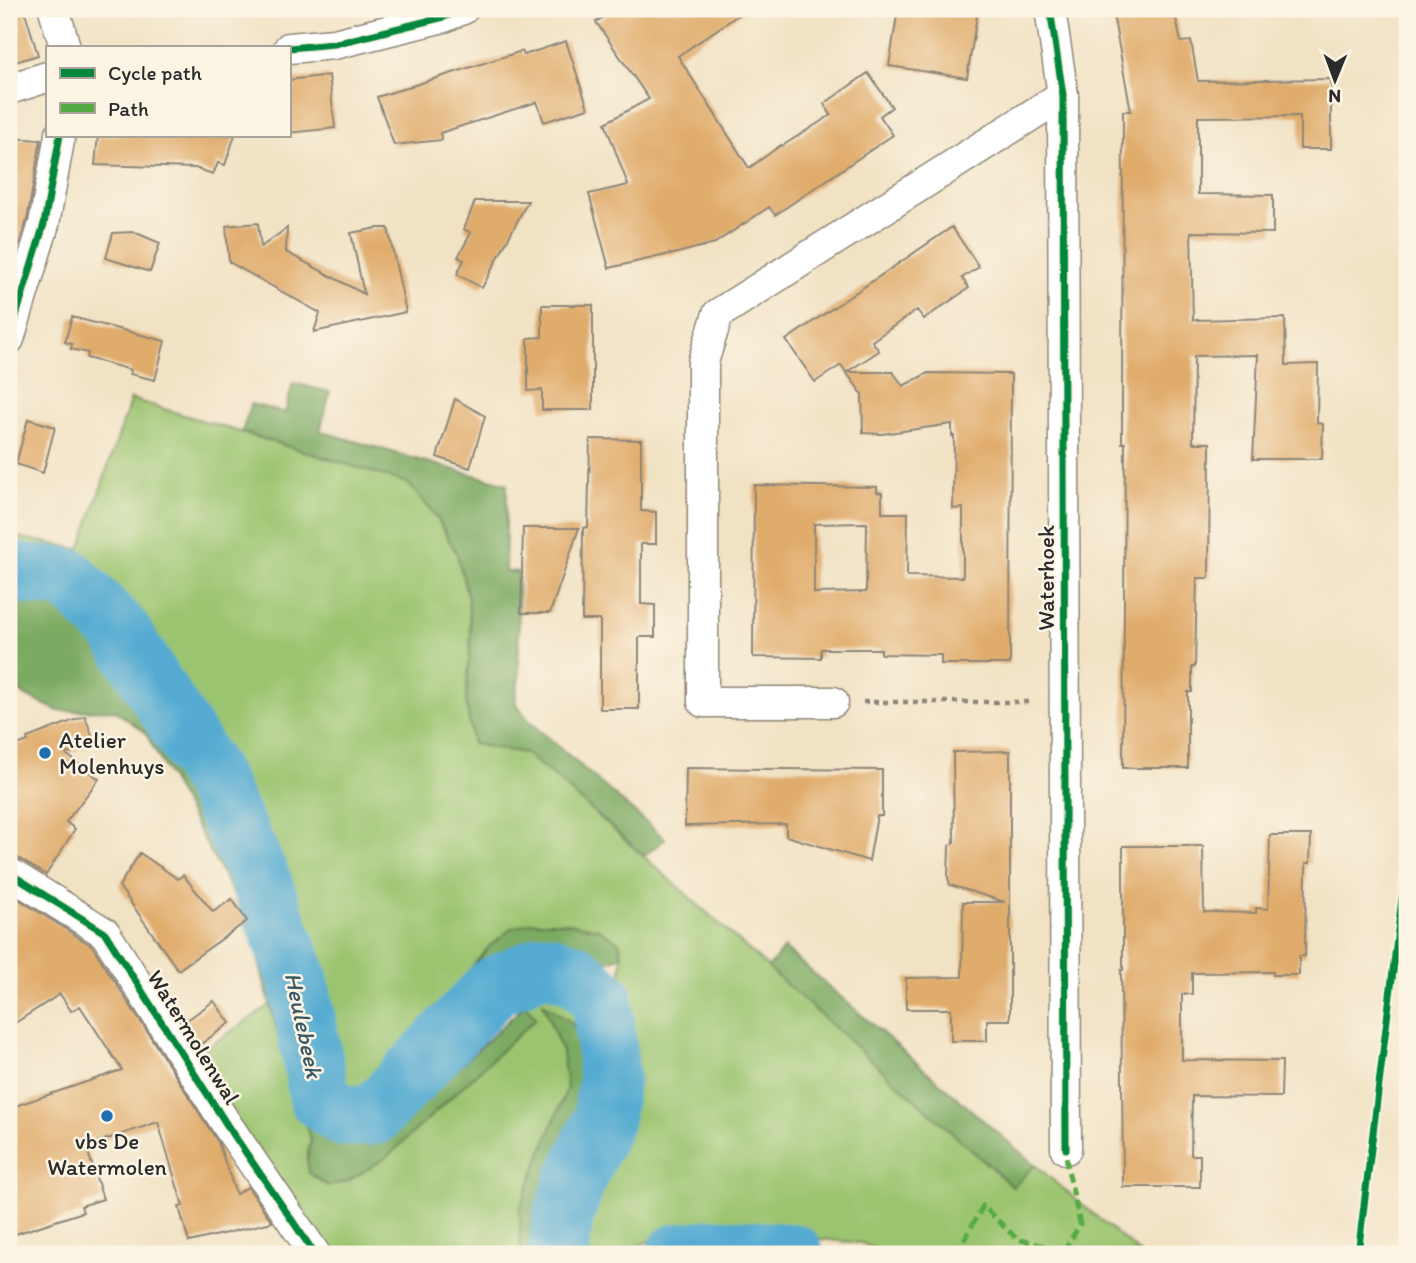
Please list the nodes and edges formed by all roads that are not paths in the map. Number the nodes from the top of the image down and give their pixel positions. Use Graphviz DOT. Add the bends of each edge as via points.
graph roads {
  1 [pos="54,9"];
  2 [pos="463,9"];
  3 [pos="1050,9"];
  4 [pos="65,46"];
  5 [pos="290,48"];
  6 [pos="46,77"];
  7 [pos="9,89"];
  8 [pos="1063,95"];
  9 [pos="60,136"];
  10 [pos="9,339"];
  11 [pos="833,702"];
  12 [pos="9,873"];
  13 [pos="1066,1149"];
  14 [pos="315,1254"];
  1 -- 4 [label="street"];
  2 -- 5 [label="street" via="334,44"];
  3 -- 8 [label="street, Waterhoek"];
  6 -- 7 [label="street"];
  8 -- 11 [label="street" via="718,314 703,362 703,702"];
  8 -- 13 [label="street, Waterhoek"];
  9 -- 10 [label="street" via="44,224"];
  12 -- 14 [label="street, Watermolenwal" via="105,933"];
}
